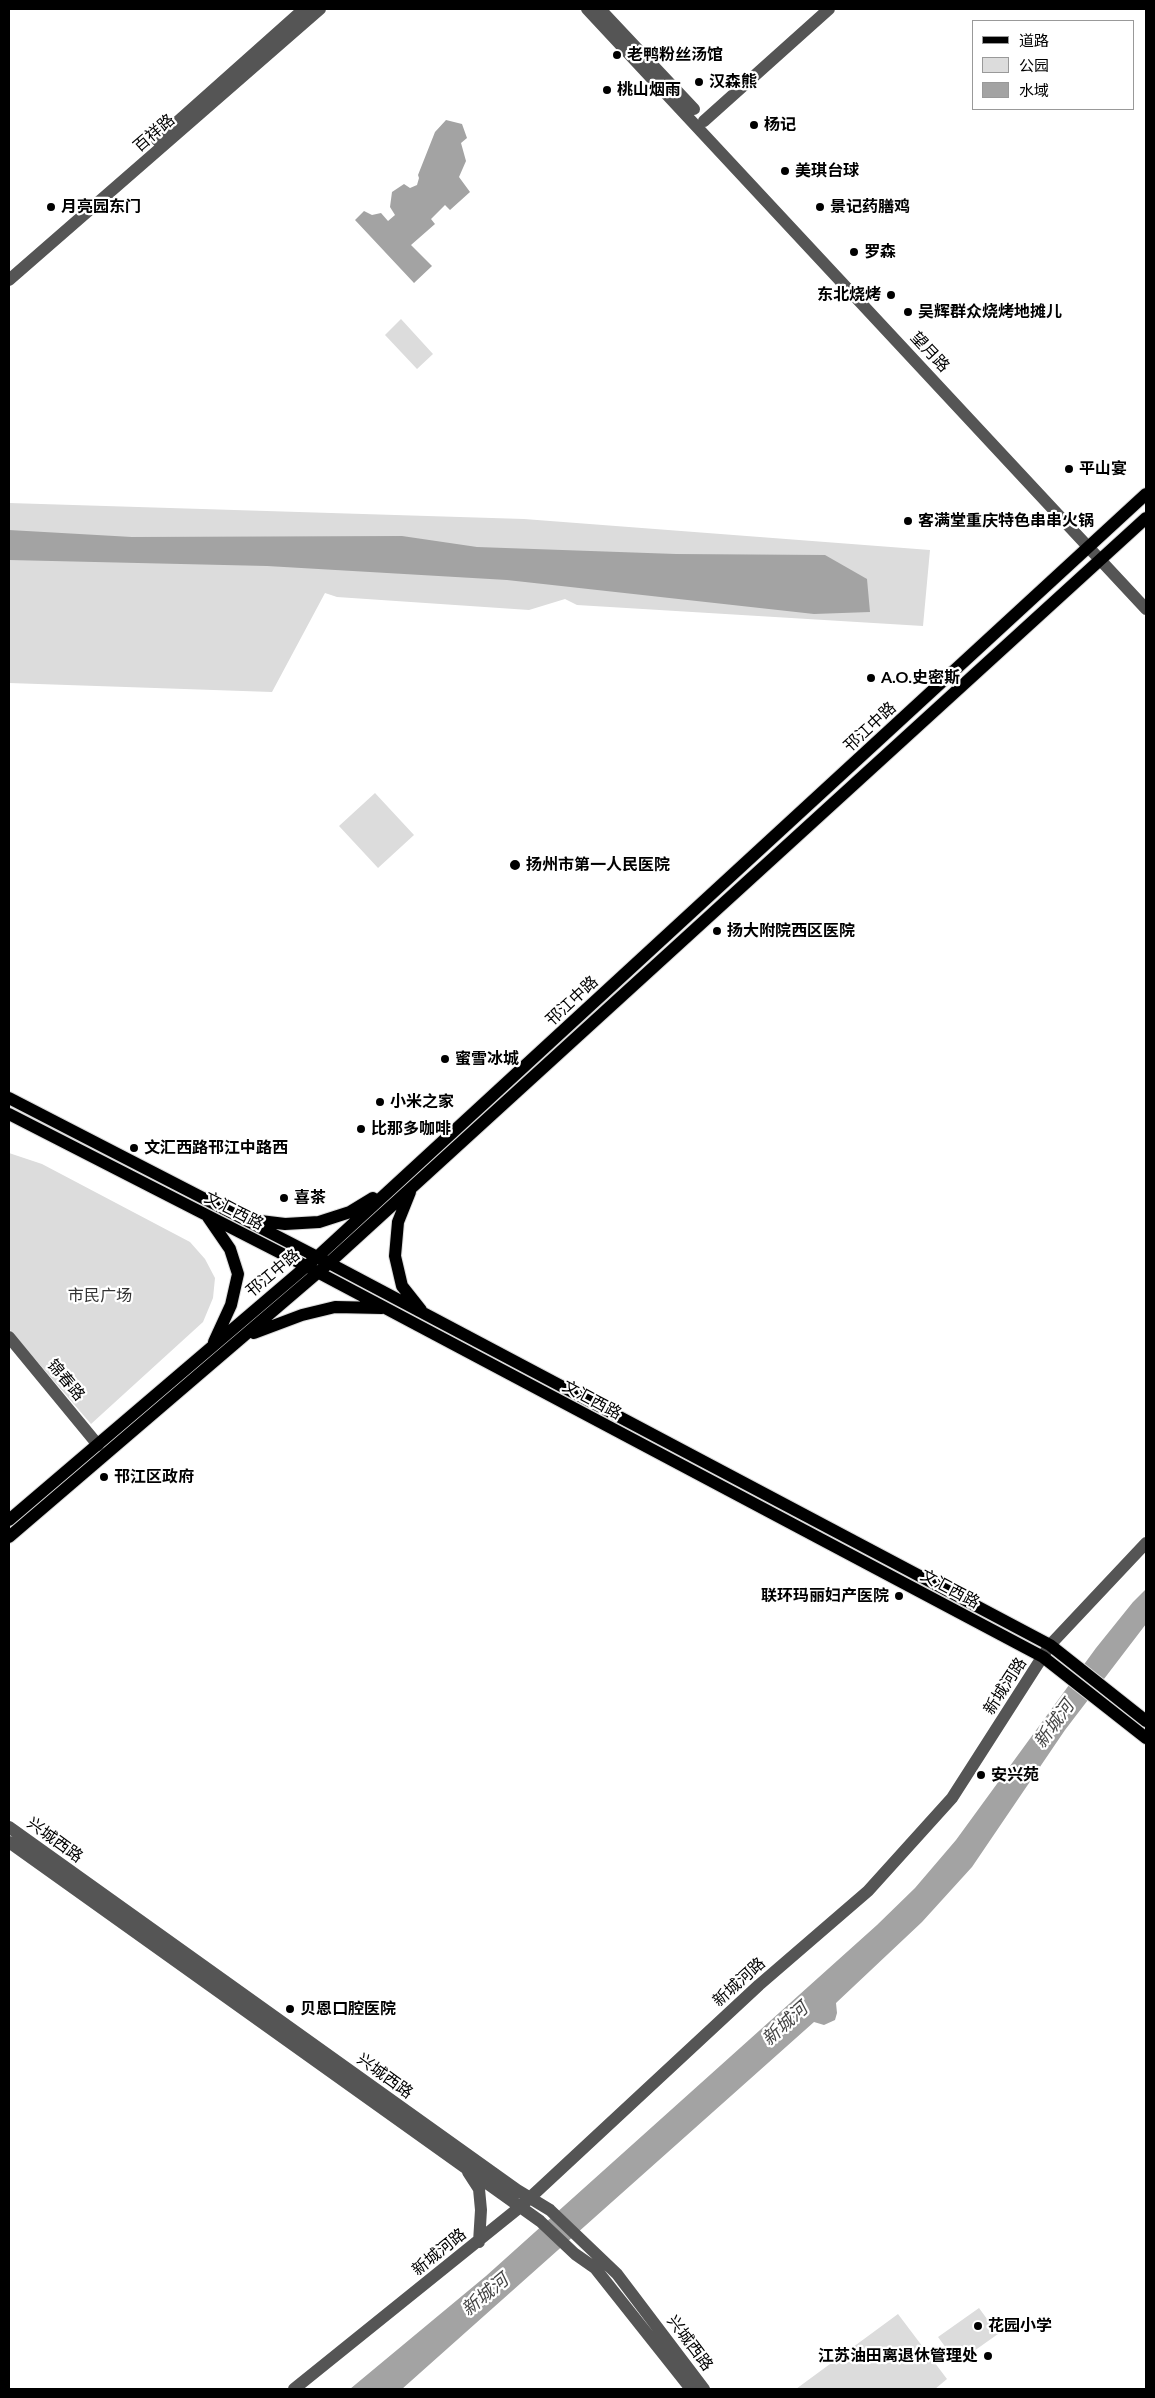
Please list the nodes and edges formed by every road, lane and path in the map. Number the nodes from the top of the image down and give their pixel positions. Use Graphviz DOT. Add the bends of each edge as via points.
graph roads {
  1 [pos="304,9"];
  2 [pos="320,9"];
  3 [pos="586,9"];
  4 [pos="600,9"];
  5 [pos="829,9"];
  6 [pos="704,120"];
  7 [pos="9,270"];
  8 [pos="9,280"];
  9 [pos="1146,494"];
  10 [pos="1146,518"];
  11 [pos="1092,544"];
  12 [pos="1104,557"];
  13 [pos="1146,597"];
  14 [pos="1146,609"];
  15 [pos="9,1098"];
  16 [pos="9,1114"];
  17 [pos="399,1182"];
  18 [pos="412,1188"];
  19 [pos="206,1215"];
  20 [pos="242,1219"];
  21 [pos="316,1258"];
  22 [pos="329,1263"];
  23 [pos="306,1266"];
  24 [pos="318,1273"];
  25 [pos="386,1308"];
  26 [pos="424,1314"];
  27 [pos="9,1336"];
  28 [pos="245,1337"];
  29 [pos="212,1346"];
  30 [pos="98,1445"];
  31 [pos="9,1520"];
  32 [pos="9,1537"];
  33 [pos="1146,1543"];
  34 [pos="1050,1645"];
  35 [pos="1043,1657"];
  36 [pos="1146,1721"];
  37 [pos="1146,1738"];
  38 [pos="9,1827"];
  39 [pos="9,1842"];
  40 [pos="466,2168"];
  41 [pos="525,2202"];
  42 [pos="479,2242"];
  43 [pos="294,2389"];
  44 [pos="690,2389"];
  45 [pos="704,2389"];
  1 -- 7 [label="street, 百祥路"];
  2 -- 8 [label="street, 百祥路"];
  3 -- 11 [label="street, 望月路"];
  4 -- 6 [label="street, 望月路"];
  5 -- 6 [label="street"];
  6 -- 11 [label="street, 望月路"];
  9 -- 11 [label="main road, 邗江中路"];
  10 -- 12 [label="main road, 邗江中路"];
  11 -- 12 [label="street, 望月路"];
  11 -- 17 [label="main road, 邗江中路"];
  12 -- 13 [label="street, 望月路"];
  12 -- 14 [label="street, 望月路"];
  12 -- 18 [label="main road, 邗江中路"];
  15 -- 20 [label="main road, 文汇西路"];
  16 -- 19 [label="main road, 文汇西路"];
  17 -- 20 [label="main road" via="350,1212 319,1222 286,1224"];
  17 -- 21 [label="main road, 邗江中路"];
  18 -- 22 [label="main road, 邗江中路"];
  18 -- 26 [label="main road" via="398,1222 395,1256 402,1286"];
  19 -- 23 [label="main road, 文汇西路"];
  19 -- 29 [label="main road" via="230,1248 238,1274 231,1305"];
  20 -- 21 [label="main road, 文汇西路"];
  21 -- 22 [label="main road, 文汇西路"];
  21 -- 23 [label="main road, 邗江中路"];
  22 -- 24 [label="main road, 邗江中路"];
  22 -- 26 [label="main road, 文汇西路"];
  23 -- 24 [label="main road, 文汇西路"];
  23 -- 29 [label="main road, 邗江中路"];
  24 -- 25 [label="main road, 文汇西路"];
  24 -- 28 [label="main road, 邗江中路"];
  25 -- 28 [label="main road" via="335,1308 302,1315"];
  25 -- 35 [label="main road, 文汇西路"];
  26 -- 34 [label="main road, 文汇西路"];
  27 -- 30 [label="street, 锦春路"];
  28 -- 32 [label="main road, 邗江中路"];
  29 -- 30 [label="main road, 邗江中路"];
  30 -- 31 [label="main road, 邗江中路"];
  33 -- 34 [label="street, 新城河路"];
  34 -- 35 [label="street, 新城河路"];
  34 -- 36 [label="main road, 文汇西路"];
  35 -- 37 [label="main road, 文汇西路"];
  35 -- 41 [label="street, 新城河路" via="952,1798 868,1891 759,1985"];
  38 -- 41 [label="street, 兴城西路"];
  39 -- 40 [label="street, 兴城西路"];
  40 -- 41 [label="street, 兴城西路"];
  40 -- 42 [label="street" via="479,2189"];
  41 -- 42 [label="street, 新城河路"];
  41 -- 44 [label="street, 兴城西路" via="540,2221 595,2268"];
  41 -- 45 [label="street, 兴城西路" via="550,2210 617,2274"];
  42 -- 43 [label="street, 新城河路"];
}
